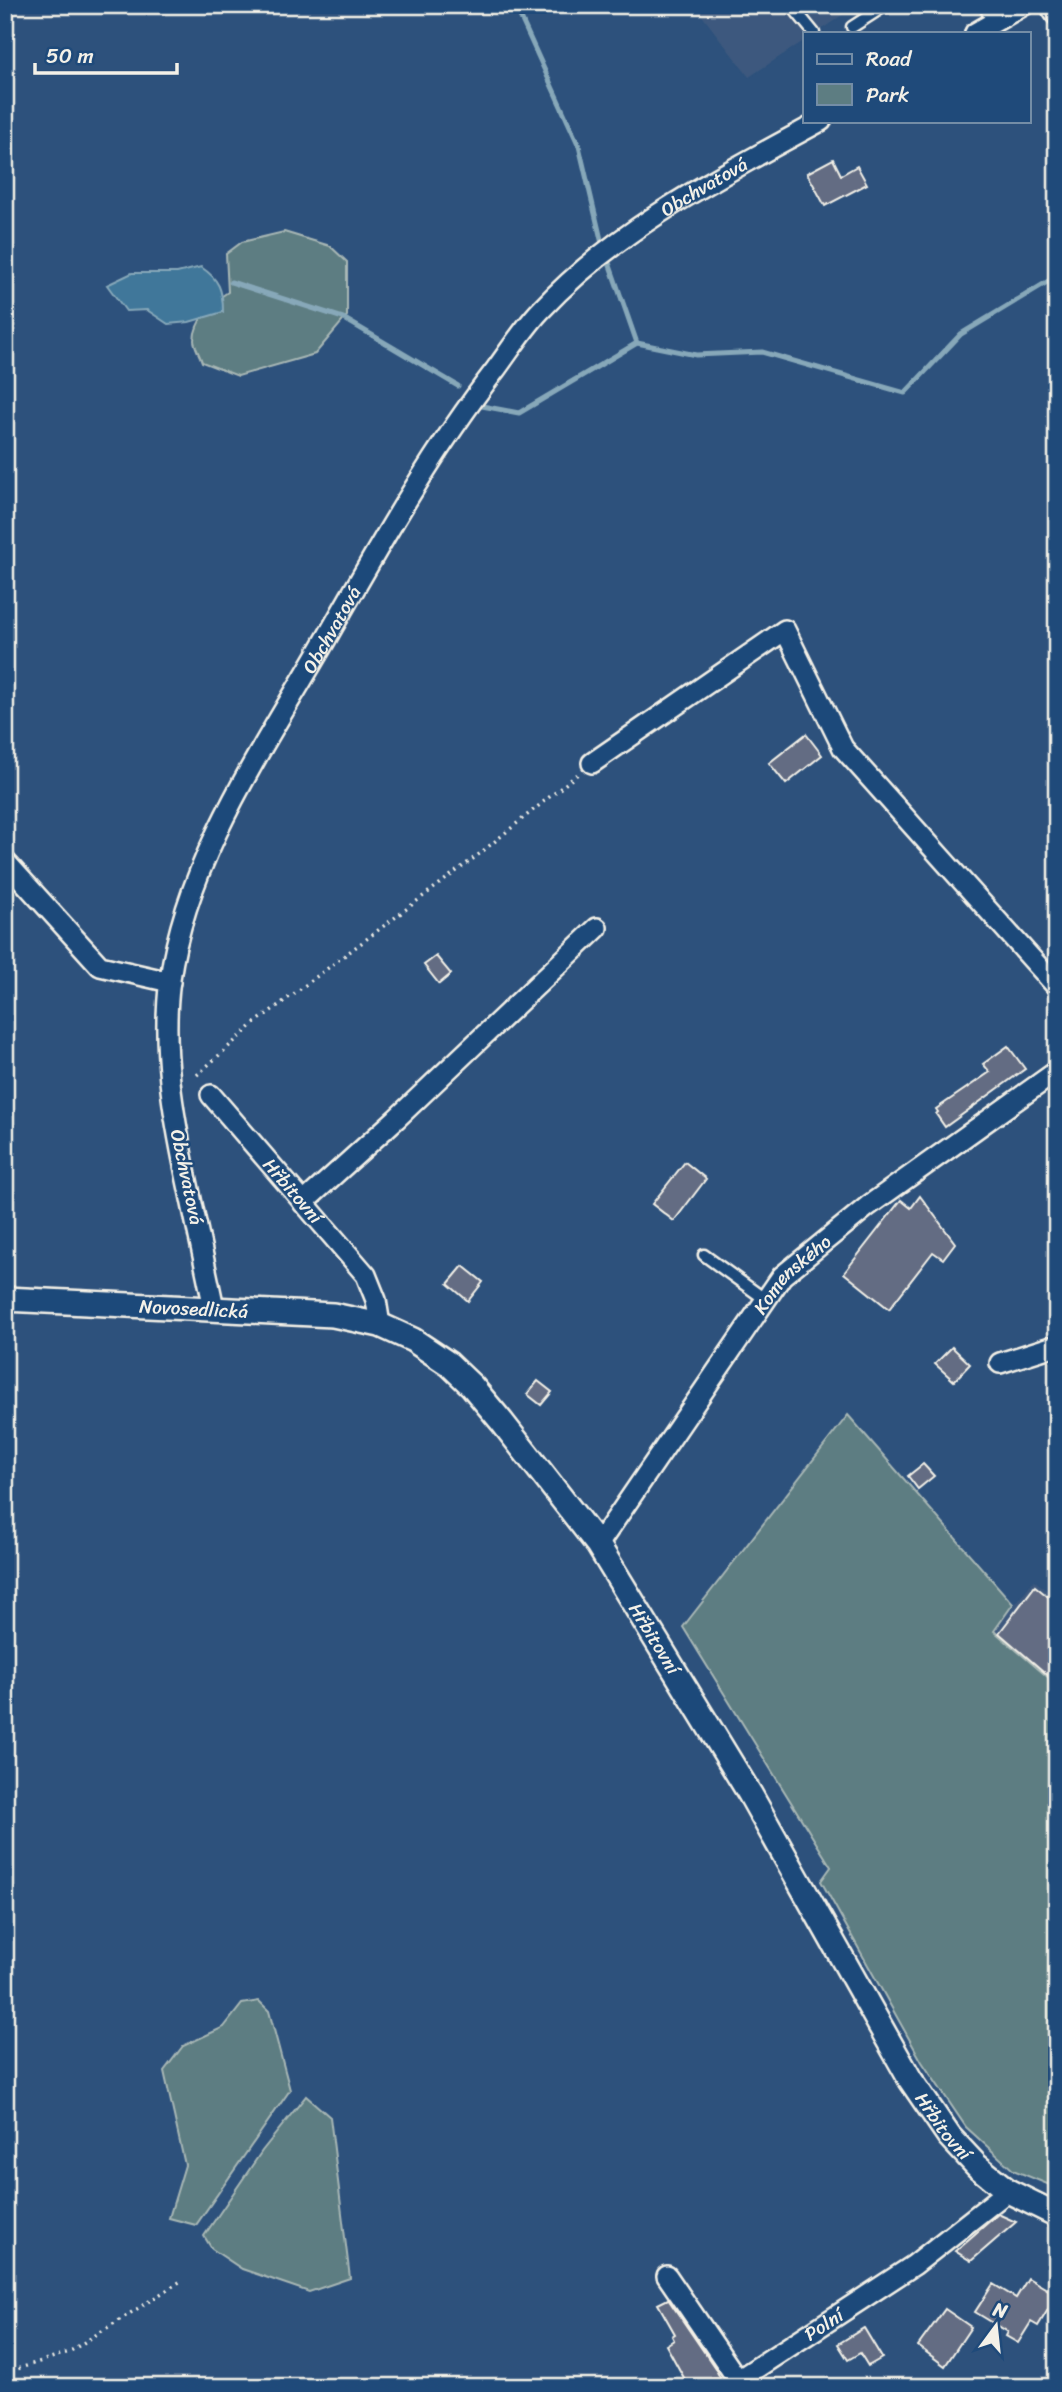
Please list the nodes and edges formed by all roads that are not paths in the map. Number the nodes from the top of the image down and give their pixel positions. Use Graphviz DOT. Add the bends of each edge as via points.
graph roads {
  1 [pos="791,5"];
  2 [pos="886,5"];
  3 [pos="1024,5"];
  4 [pos="1052,5"];
  5 [pos="1057,13"];
  6 [pos="989,14"];
  7 [pos="852,27"];
  8 [pos="813,32"];
  9 [pos="976,32"];
  10 [pos="819,122"];
  11 [pos="592,763"];
  12 [pos="5,861"];
  13 [pos="597,928"];
  14 [pos="170,982"];
  15 [pos="1057,988"];
  16 [pos="1057,1071"];
  17 [pos="211,1095"];
  18 [pos="303,1203"];
  19 [pos="704,1255"];
  20 [pos="5,1299"];
  21 [pos="766,1300"];
  22 [pos="214,1308"];
  23 [pos="380,1325"];
  24 [pos="1057,1345"];
  25 [pos="1000,1363"];
  26 [pos="598,1545"];
  27 [pos="1008,2192"];
  28 [pos="1057,2215"];
  29 [pos="667,2276"];
  1 -- 8 [label="lane"];
  2 -- 7 [label="lane"];
  3 -- 6 [label="street"];
  4 -- 5 [label="street"];
  6 -- 9 [label="street"];
  10 -- 14 [label="street, Obchvatová" via="707,183 611,245 539,312 467,407 400,510 231,806 181,922"];
  11 -- 15 [label="street" via="785,630 843,748"];
  12 -- 14 [label="street" via="100,966"];
  13 -- 18 [label="street"];
  14 -- 22 [label="street, Obchvatová" via="167,1055 172,1107"];
  16 -- 21 [label="street, Komenského" via="868,1206 782,1276"];
  17 -- 18 [label="street, Hřbitovní"];
  18 -- 23 [label="street, Hřbitovní" via="366,1275"];
  19 -- 21 [label="lane"];
  20 -- 22 [label="street, Novosedlická"];
  21 -- 26 [label="street, Komenského"];
  22 -- 23 [label="street, Novosedlická" via="333,1315"];
  23 -- 26 [label="street, Hřbitovní" via="449,1364 472,1387"];
  24 -- 25 [label="street"];
  26 -- 27 [label="street, Hřbitovní" via="750,1794 910,2079 949,2136"];
  27 -- 28 [label="street, Hřbitovní"];
  27 -- 29 [label="street, Polní" via="914,2265 738,2380"];
}
